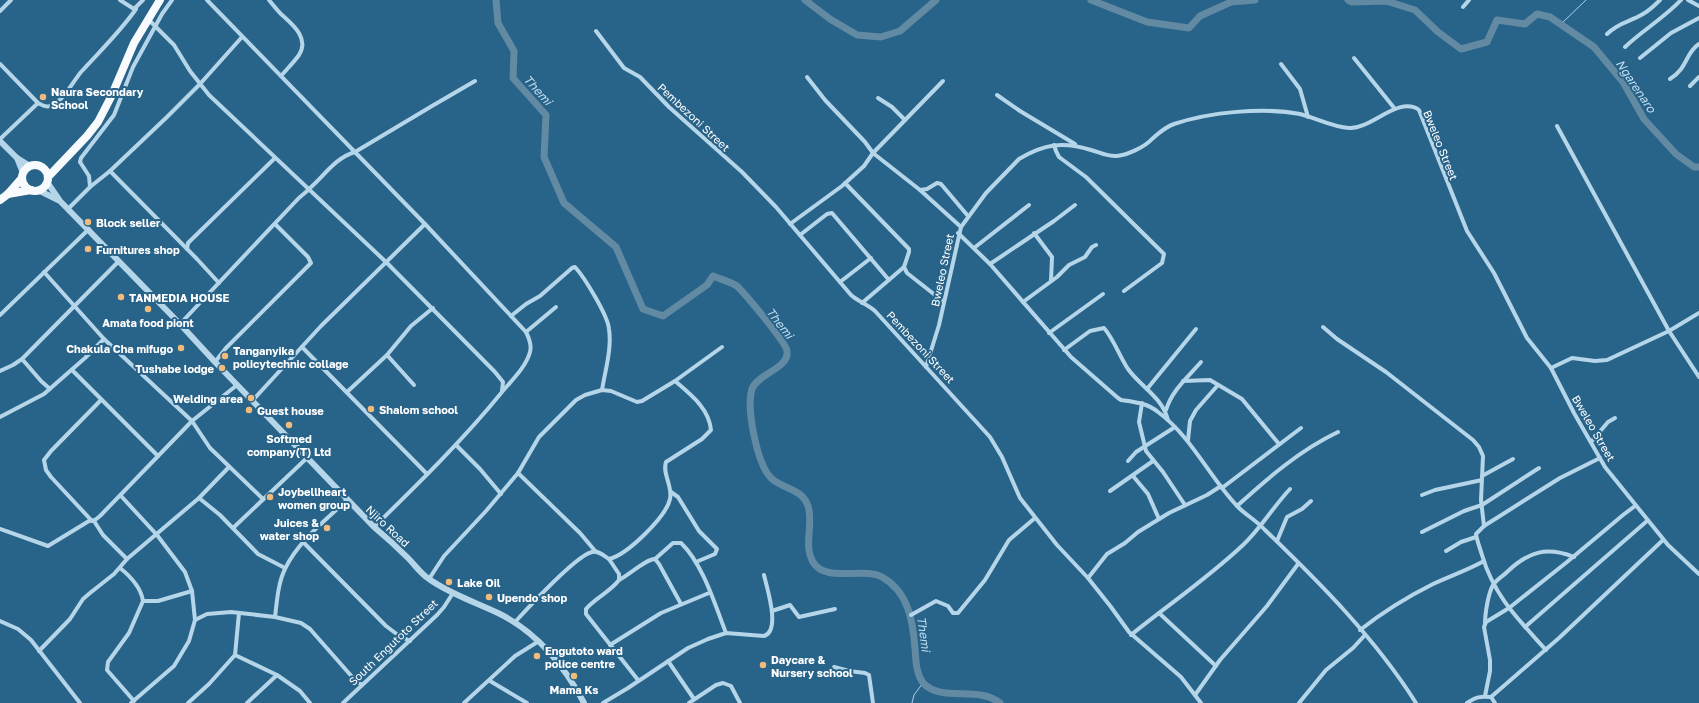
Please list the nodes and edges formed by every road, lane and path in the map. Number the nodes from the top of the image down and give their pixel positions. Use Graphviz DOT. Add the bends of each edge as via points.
graph roads {
  1 [pos="11,0"];
  2 [pos="120,0"];
  3 [pos="143,0"];
  4 [pos="160,0"];
  5 [pos="172,0"];
  6 [pos="207,0"];
  7 [pos="269,0"];
  8 [pos="1469,0"];
  9 [pos="1660,0"];
  10 [pos="1681,0"];
  11 [pos="1688,0"];
  12 [pos="1699,6"];
  13 [pos="1463,7"];
  14 [pos="136,9"];
  15 [pos="0,11"];
  16 [pos="147,18"];
  17 [pos="1699,18"];
  18 [pos="156,26"];
  19 [pos="596,31"];
  20 [pos="1607,34"];
  21 [pos="242,37"];
  22 [pos="1699,44"];
  23 [pos="1625,47"];
  24 [pos="1354,58"];
  25 [pos="1640,58"];
  26 [pos="0,64"];
  27 [pos="1281,64"];
  28 [pos="281,76"];
  29 [pos="807,77"];
  30 [pos="1699,77"];
  31 [pos="1670,79"];
  32 [pos="475,81"];
  33 [pos="943,81"];
  34 [pos="200,84"];
  35 [pos="1690,86"];
  36 [pos="997,95"];
  37 [pos="878,98"];
  38 [pos="38,103"];
  39 [pos="1396,109"];
  40 [pos="1308,117"];
  41 [pos="905,120"];
  42 [pos="1557,126"];
  43 [pos="0,140"];
  44 [pos="1054,145"];
  45 [pos="1077,145"];
  46 [pos="355,152"];
  47 [pos="873,153"];
  48 [pos="17,158"];
  49 [pos="275,158"];
  50 [pos="60,164"];
  51 [pos="30,166"];
  52 [pos="40,166"];
  53 [pos="110,171"];
  54 [pos="23,176"];
  55 [pos="48,179"];
  56 [pos="845,183"];
  57 [pos="90,187"];
  58 [pos="310,189"];
  59 [pos="35,190"];
  60 [pos="920,190"];
  61 [pos="8,194"];
  62 [pos="0,200"];
  63 [pos="60,201"];
  64 [pos="1029,205"];
  65 [pos="1075,205"];
  66 [pos="68,209"];
  67 [pos="968,216"];
  68 [pos="275,224"];
  69 [pos="426,224"];
  70 [pos="790,224"];
  71 [pos="961,228"];
  72 [pos="89,229"];
  73 [pos="958,233"];
  74 [pos="1034,233"];
  75 [pos="800,235"];
  76 [pos="1096,245"];
  77 [pos="974,248"];
  78 [pos="187,249"];
  79 [pos="871,258"];
  80 [pos="119,261"];
  81 [pos="386,262"];
  82 [pos="990,264"];
  83 [pos="904,266"];
  84 [pos="44,272"];
  85 [pos="889,280"];
  86 [pos="1051,280"];
  87 [pos="840,282"];
  88 [pos="219,283"];
  89 [pos="1124,291"];
  90 [pos="1103,294"];
  91 [pos="944,302"];
  92 [pos="1023,302"];
  93 [pos="862,303"];
  94 [pos="74,306"];
  95 [pos="556,307"];
  96 [pos="433,308"];
  97 [pos="1699,313"];
  98 [pos="0,316"];
  99 [pos="511,316"];
  100 [pos="180,324"];
  101 [pos="1323,327"];
  102 [pos="1196,329"];
  103 [pos="526,332"];
  104 [pos="1669,332"];
  105 [pos="1049,333"];
  106 [pos="104,339"];
  107 [pos="302,347"];
  108 [pos="722,347"];
  109 [pos="1064,350"];
  110 [pos="387,355"];
  111 [pos="22,358"];
  112 [pos="215,362"];
  113 [pos="1201,362"];
  114 [pos="926,367"];
  115 [pos="1551,368"];
  116 [pos="72,370"];
  117 [pos="0,371"];
  118 [pos="1699,377"];
  119 [pos="675,381"];
  120 [pos="1184,381"];
  121 [pos="236,385"];
  122 [pos="414,385"];
  123 [pos="1218,385"];
  124 [pos="50,389"];
  125 [pos="1147,389"];
  126 [pos="602,390"];
  127 [pos="347,392"];
  128 [pos="502,393"];
  129 [pos="101,400"];
  130 [pos="253,400"];
  131 [pos="1142,404"];
  132 [pos="1166,410"];
  133 [pos="0,417"];
  134 [pos="1614,418"];
  135 [pos="1168,420"];
  136 [pos="192,421"];
  137 [pos="1175,427"];
  138 [pos="1301,428"];
  139 [pos="1338,432"];
  140 [pos="1188,440"];
  141 [pos="1591,442"];
  142 [pos="1279,444"];
  143 [pos="456,445"];
  144 [pos="1144,447"];
  145 [pos="158,456"];
  146 [pos="308,457"];
  147 [pos="1600,458"];
  148 [pos="1513,459"];
  149 [pos="1128,461"];
  150 [pos="1153,461"];
  151 [pos="229,467"];
  152 [pos="1539,468"];
  153 [pos="518,473"];
  154 [pos="427,474"];
  155 [pos="1133,476"];
  156 [pos="1482,478"];
  157 [pos="1222,487"];
  158 [pos="1290,489"];
  159 [pos="1110,491"];
  160 [pos="671,492"];
  161 [pos="501,494"];
  162 [pos="1422,495"];
  163 [pos="121,496"];
  164 [pos="199,498"];
  165 [pos="263,499"];
  166 [pos="348,500"];
  167 [pos="1311,501"];
  168 [pos="1185,505"];
  169 [pos="1482,505"];
  170 [pos="1237,506"];
  171 [pos="1635,506"];
  172 [pos="1035,518"];
  173 [pos="1159,519"];
  174 [pos="93,521"];
  175 [pos="1647,521"];
  176 [pos="1262,526"];
  177 [pos="1484,526"];
  178 [pos="374,527"];
  179 [pos="233,528"];
  180 [pos="0,529"];
  181 [pos="1422,532"];
  182 [pos="157,535"];
  183 [pos="1476,537"];
  184 [pos="1663,540"];
  185 [pos="1277,542"];
  186 [pos="304,543"];
  187 [pos="1446,551"];
  188 [pos="596,552"];
  189 [pos="1574,557"];
  190 [pos="127,559"];
  191 [pos="609,559"];
  192 [pos="655,559"];
  193 [pos="1484,561"];
  194 [pos="696,562"];
  195 [pos="1298,564"];
  196 [pos="120,568"];
  197 [pos="285,568"];
  198 [pos="1699,574"];
  199 [pos="764,575"];
  200 [pos="1088,578"];
  201 [pos="429,579"];
  202 [pos="619,580"];
  203 [pos="1493,585"];
  204 [pos="192,591"];
  205 [pos="453,593"];
  206 [pos="709,593"];
  207 [pos="143,601"];
  208 [pos="680,604"];
  209 [pos="1509,608"];
  210 [pos="834,609"];
  211 [pos="772,611"];
  212 [pos="239,613"];
  213 [pos="1159,613"];
  214 [pos="911,615"];
  215 [pos="275,617"];
  216 [pos="195,620"];
  217 [pos="0,621"];
  218 [pos="515,622"];
  219 [pos="1485,625"];
  220 [pos="1525,627"];
  221 [pos="1360,630"];
  222 [pos="726,633"];
  223 [pos="1365,635"];
  224 [pos="1131,636"];
  225 [pos="410,641"];
  226 [pos="540,641"];
  227 [pos="610,645"];
  228 [pos="1546,650"];
  229 [pos="39,651"];
  230 [pos="235,655"];
  231 [pos="668,661"];
  232 [pos="1216,666"];
  233 [pos="834,667"];
  234 [pos="277,675"];
  235 [pos="638,680"];
  236 [pos="490,681"];
  237 [pos="362,685"];
  238 [pos="1195,694"];
  239 [pos="1485,696"];
  240 [pos="1490,697"];
  241 [pos="694,699"];
  242 [pos="132,702"];
  243 [pos="80,703"];
  244 [pos="188,703"];
  245 [pos="247,703"];
  246 [pos="310,703"];
  247 [pos="343,703"];
  248 [pos="464,703"];
  249 [pos="527,703"];
  250 [pos="584,703"];
  251 [pos="603,703"];
  252 [pos="689,703"];
  253 [pos="740,703"];
  254 [pos="873,703"];
  255 [pos="1201,703"];
  256 [pos="1300,703"];
  257 [pos="1416,703"];
  258 [pos="1467,703"];
  259 [pos="1495,703"];
  1 -- 15 [label="street"];
  2 -- 14 [label="street"];
  3 -- 14 [label="street"];
  4 -- 16 [label="main road"];
  5 -- 18 [label="street"];
  6 -- 21 [label="street"];
  7 -- 28 [label="street" via="297,28 301,36 300,54"];
  8 -- 13 [label="street"];
  9 -- 20 [label="street" via="1652,9 1615,26"];
  10 -- 23 [label="street"];
  11 -- 12 [label="street"];
  14 -- 38 [label="street" via="57,102 46,107"];
  16 -- 18 [label="street"];
  16 -- 50 [label="main road" via="98,122"];
  17 -- 25 [label="street" via="1671,33"];
  18 -- 34 [label="street" via="174,44"];
  18 -- 57 [label="street" via="133,67 114,115 81,158 80,162 89,176"];
  19 -- 70 [label="street, Pembezoni Street" via="624,68 640,77 751,182"];
  21 -- 28 [label="street"];
  21 -- 34 [label="street"];
  22 -- 31 [label="street" via="1693,49 1682,70"];
  24 -- 39 [label="street"];
  26 -- 38 [label="street"];
  27 -- 40 [label="street" via="1300,89"];
  28 -- 46 [label="street"];
  29 -- 47 [label="street"];
  30 -- 35 [label="street"];
  32 -- 46 [label="street"];
  33 -- 41 [label="street"];
  34 -- 49 [label="street" via="221,108"];
  34 -- 53 [label="street"];
  36 -- 45 [label="street"];
  37 -- 41 [label="street"];
  38 -- 43 [label="street"];
  39 -- 40 [label="street, Bweleo Street" via="1354,129"];
  39 -- 115 [label="street, Bweleo Street" via="1411,106 1419,110 1467,231 1494,273 1527,338"];
  40 -- 45 [label="street, Bweleo Street" via="1268,110 1194,119 1173,124 1147,143 1120,156"];
  41 -- 47 [label="street"];
  42 -- 104 [label="street"];
  43 -- 48 [label="street"];
  44 -- 45 [label="street, Bweleo Street"];
  44 -- 67 [label="street, Bweleo Street" via="1035,150 1019,159"];
  44 -- 89 [label="street" via="1059,156 1086,177 1164,254 1162,263"];
  46 -- 58 [label="street" via="338,160"];
  46 -- 69 [label="street"];
  47 -- 56 [label="street" via="864,166"];
  47 -- 60 [label="street"];
  48 -- 51 [label="street"];
  48 -- 54 [label="street"];
  49 -- 58 [label="street"];
  49 -- 78 [label="street" via="188,243"];
  50 -- 52 [label="main road"];
  50 -- 55 [label="main road"];
  51 -- 52 [label="main road"];
  51 -- 54 [label="main road"];
  52 -- 55 [label="main road" via="46,170"];
  53 -- 57 [label="street"];
  53 -- 78 [label="street"];
  54 -- 59 [label="main road" via="25,185"];
  54 -- 61 [label="main road"];
  55 -- 59 [label="main road" via="42,188"];
  55 -- 63 [label="street, Njiro Road"];
  56 -- 70 [label="street"];
  56 -- 83 [label="street" via="909,249"];
  57 -- 66 [label="street"];
  58 -- 68 [label="street"];
  58 -- 81 [label="street"];
  59 -- 61 [label="main road"];
  59 -- 63 [label="street, Njiro Road"];
  60 -- 67 [label="street" via="937,183 941,184"];
  60 -- 71 [label="street"];
  61 -- 62 [label="main road"];
  63 -- 66 [label="street, Njiro Road"];
  64 -- 77 [label="street"];
  65 -- 74 [label="street"];
  66 -- 72 [label="street, Njiro Road"];
  67 -- 71 [label="street, Bweleo Street"];
  68 -- 88 [label="street"];
  68 -- 112 [label="street" via="308,257 311,264"];
  69 -- 81 [label="street"];
  69 -- 99 [label="street"];
  70 -- 75 [label="street, Pembezoni Street"];
  71 -- 73 [label="street, Bweleo Street"];
  72 -- 80 [label="street, Njiro Road"];
  72 -- 84 [label="street"];
  73 -- 77 [label="street"];
  73 -- 91 [label="street, Bweleo Street"];
  74 -- 82 [label="street"];
  74 -- 86 [label="street" via="1052,257"];
  75 -- 79 [label="street" via="827,214 832,213"];
  75 -- 87 [label="street, Pembezoni Street"];
  76 -- 86 [label="street" via="1085,257 1069,265"];
  77 -- 82 [label="street"];
  78 -- 88 [label="street"];
  79 -- 85 [label="street"];
  79 -- 87 [label="street"];
  80 -- 94 [label="street"];
  80 -- 100 [label="street, Njiro Road"];
  81 -- 96 [label="street"];
  81 -- 107 [label="street"];
  82 -- 92 [label="street"];
  83 -- 85 [label="street"];
  83 -- 91 [label="street" via="911,277"];
  84 -- 94 [label="street"];
  84 -- 98 [label="street"];
  85 -- 93 [label="street"];
  86 -- 92 [label="street"];
  87 -- 93 [label="street, Pembezoni Street"];
  88 -- 100 [label="street"];
  90 -- 105 [label="street"];
  91 -- 114 [label="street, Bweleo Street"];
  92 -- 105 [label="street"];
  93 -- 114 [label="street, Pembezoni Street" via="875,311"];
  94 -- 106 [label="street"];
  94 -- 111 [label="street"];
  95 -- 103 [label="street"];
  96 -- 110 [label="street" via="411,326"];
  96 -- 128 [label="street" via="495,372 503,384"];
  97 -- 104 [label="street"];
  99 -- 103 [label="street"];
  99 -- 126 [label="street" via="575,267 609,328 610,338"];
  100 -- 112 [label="street, Njiro Road"];
  101 -- 156 [label="street" via="1473,440 1482,452"];
  102 -- 125 [label="street"];
  103 -- 128 [label="street" via="531,344 528,356"];
  104 -- 115 [label="street" via="1607,360 1595,362 1572,358"];
  104 -- 118 [label="street"];
  105 -- 109 [label="street"];
  106 -- 116 [label="street"];
  106 -- 136 [label="street" via="174,407"];
  107 -- 127 [label="street"];
  107 -- 130 [label="street"];
  108 -- 119 [label="street"];
  109 -- 125 [label="street" via="1090,332 1104,328 1129,370"];
  109 -- 131 [label="street" via="1115,396"];
  110 -- 122 [label="street"];
  110 -- 127 [label="street"];
  111 -- 117 [label="street"];
  111 -- 124 [label="street"];
  112 -- 121 [label="street, Njiro Road"];
  113 -- 120 [label="street"];
  114 -- 172 [label="street, Pembezoni Street" via="990,437 1020,498"];
  115 -- 141 [label="street, Bweleo Street"];
  116 -- 124 [label="street"];
  116 -- 129 [label="street"];
  119 -- 126 [label="street" via="639,402"];
  119 -- 160 [label="street" via="701,406 711,428 706,436 666,462 665,470"];
  120 -- 123 [label="street" via="1210,380"];
  120 -- 132 [label="street" via="1171,396"];
  121 -- 130 [label="street, Njiro Road"];
  121 -- 136 [label="street"];
  123 -- 140 [label="street" via="1190,420"];
  123 -- 142 [label="street" via="1242,399"];
  124 -- 133 [label="street" via="32,402"];
  125 -- 132 [label="street"];
  126 -- 153 [label="street" via="585,394 553,422 536,442"];
  127 -- 154 [label="street"];
  128 -- 143 [label="street"];
  129 -- 145 [label="street"];
  129 -- 174 [label="street" via="51,451 44,463 51,477"];
  130 -- 146 [label="street, Njiro Road"];
  131 -- 135 [label="street" via="1148,405"];
  131 -- 144 [label="street" via="1139,422"];
  132 -- 135 [label="street"];
  134 -- 141 [label="street"];
  135 -- 137 [label="street"];
  136 -- 145 [label="street"];
  136 -- 151 [label="street" via="210,448"];
  137 -- 140 [label="street"];
  137 -- 144 [label="street"];
  138 -- 142 [label="street"];
  139 -- 170 [label="street" via="1310,447 1282,467"];
  140 -- 157 [label="street"];
  141 -- 147 [label="street, Bweleo Street"];
  142 -- 157 [label="street"];
  143 -- 154 [label="street"];
  143 -- 161 [label="street"];
  144 -- 149 [label="street"];
  144 -- 150 [label="street"];
  145 -- 163 [label="street"];
  146 -- 165 [label="street"];
  146 -- 166 [label="street, Njiro Road"];
  147 -- 171 [label="street, Bweleo Street"];
  147 -- 177 [label="street" via="1560,478"];
  148 -- 156 [label="street"];
  150 -- 155 [label="street"];
  150 -- 168 [label="street"];
  151 -- 164 [label="street"];
  151 -- 165 [label="street"];
  152 -- 169 [label="street"];
  153 -- 161 [label="street"];
  153 -- 188 [label="street"];
  154 -- 178 [label="street"];
  155 -- 159 [label="street"];
  155 -- 173 [label="street" via="1148,494"];
  156 -- 162 [label="street"];
  156 -- 169 [label="street"];
  157 -- 168 [label="street"];
  157 -- 170 [label="street"];
  158 -- 176 [label="street"];
  160 -- 191 [label="street" via="664,511 647,532 620,554"];
  160 -- 194 [label="street" via="678,497 699,531 717,549 715,554"];
  161 -- 201 [label="street" via="444,556"];
  163 -- 174 [label="street"];
  163 -- 182 [label="street"];
  164 -- 179 [label="street"];
  164 -- 182 [label="street"];
  165 -- 179 [label="street"];
  166 -- 178 [label="street, Njiro Road"];
  166 -- 186 [label="street"];
  167 -- 185 [label="street" via="1288,518"];
  168 -- 173 [label="street"];
  169 -- 177 [label="street"];
  169 -- 181 [label="street"];
  170 -- 176 [label="street"];
  171 -- 175 [label="street, Bweleo Street"];
  171 -- 189 [label="street"];
  172 -- 200 [label="street, Pembezoni Street"];
  172 -- 214 [label="street" via="1009,540 980,588 958,613 953,613 948,606 936,601"];
  173 -- 200 [label="street" via="1110,552"];
  174 -- 180 [label="street" via="48,546"];
  174 -- 190 [label="street"];
  175 -- 184 [label="street, Bweleo Street"];
  175 -- 220 [label="street"];
  176 -- 185 [label="street"];
  176 -- 213 [label="street" via="1222,564"];
  177 -- 183 [label="street"];
  178 -- 201 [label="street, Njiro Road"];
  179 -- 197 [label="street" via="258,554"];
  182 -- 190 [label="street"];
  182 -- 204 [label="street" via="185,572"];
  183 -- 187 [label="street"];
  183 -- 193 [label="street"];
  184 -- 198 [label="street, Bweleo Street"];
  184 -- 228 [label="street"];
  185 -- 195 [label="street"];
  186 -- 197 [label="street"];
  186 -- 225 [label="street" via="386,626"];
  188 -- 191 [label="street"];
  188 -- 218 [label="street" via="584,556 567,570"];
  189 -- 203 [label="street" via="1553,551 1533,553 1518,562"];
  189 -- 209 [label="street"];
  190 -- 196 [label="street"];
  191 -- 202 [label="street" via="620,574"];
  192 -- 194 [label="street" via="673,542 677,542 686,548"];
  192 -- 202 [label="street" via="646,561"];
  192 -- 208 [label="street"];
  193 -- 203 [label="street"];
  193 -- 221 [label="street" via="1416,593"];
  194 -- 206 [label="street"];
  195 -- 221 [label="street" via="1323,587"];
  195 -- 232 [label="street" via="1267,606"];
  196 -- 207 [label="street" via="135,583"];
  196 -- 229 [label="street" via="83,599 70,619"];
  197 -- 215 [label="street"];
  199 -- 211 [label="street"];
  200 -- 224 [label="street, Pembezoni Street" via="1112,607"];
  201 -- 205 [label="street, Njiro Road"];
  202 -- 227 [label="street" via="586,609 586,614"];
  203 -- 209 [label="street"];
  203 -- 219 [label="street"];
  204 -- 207 [label="street" via="158,601"];
  204 -- 216 [label="street"];
  205 -- 218 [label="street, Njiro Road"];
  205 -- 225 [label="street, South Engutoto Street" via="441,610"];
  206 -- 208 [label="street"];
  206 -- 222 [label="street"];
  207 -- 242 [label="street" via="129,633 108,662 107,670"];
  208 -- 227 [label="street"];
  209 -- 219 [label="street"];
  209 -- 220 [label="street"];
  210 -- 211 [label="street" via="799,617 790,605"];
  211 -- 222 [label="street" via="768,635"];
  212 -- 215 [label="street"];
  212 -- 216 [label="street" via="218,612"];
  212 -- 230 [label="street"];
  213 -- 224 [label="street"];
  213 -- 232 [label="street"];
  215 -- 237 [label="street" via="306,625"];
  216 -- 242 [label="street" via="188,641 174,666"];
  217 -- 229 [label="street" via="24,634"];
  218 -- 226 [label="street, Njiro Road"];
  219 -- 239 [label="street" via="1490,671"];
  220 -- 228 [label="street"];
  221 -- 223 [label="street"];
  222 -- 231 [label="street" via="688,648"];
  223 -- 256 [label="street" via="1326,670"];
  223 -- 257 [label="street"];
  224 -- 238 [label="street, Pembezoni Street" via="1180,676"];
  225 -- 237 [label="street, South Engutoto Street"];
  226 -- 236 [label="street" via="515,656"];
  226 -- 250 [label="street, Njiro Road" via="563,668"];
  227 -- 235 [label="street"];
  228 -- 240 [label="street"];
  229 -- 243 [label="street"];
  230 -- 234 [label="street"];
  230 -- 244 [label="street" via="214,680"];
  231 -- 235 [label="street"];
  231 -- 241 [label="street"];
  232 -- 238 [label="street"];
  233 -- 254 [label="street" via="869,675"];
  234 -- 245 [label="street"];
  234 -- 246 [label="street" via="300,691"];
  235 -- 251 [label="street"];
  236 -- 248 [label="street"];
  236 -- 249 [label="street"];
  237 -- 247 [label="street, South Engutoto Street"];
  238 -- 255 [label="street, Pembezoni Street"];
  239 -- 240 [label="street"];
  239 -- 258 [label="street" via="1476,697"];
  240 -- 259 [label="street"];
  241 -- 252 [label="street"];
  241 -- 253 [label="street" via="723,683 730,686"];
}
